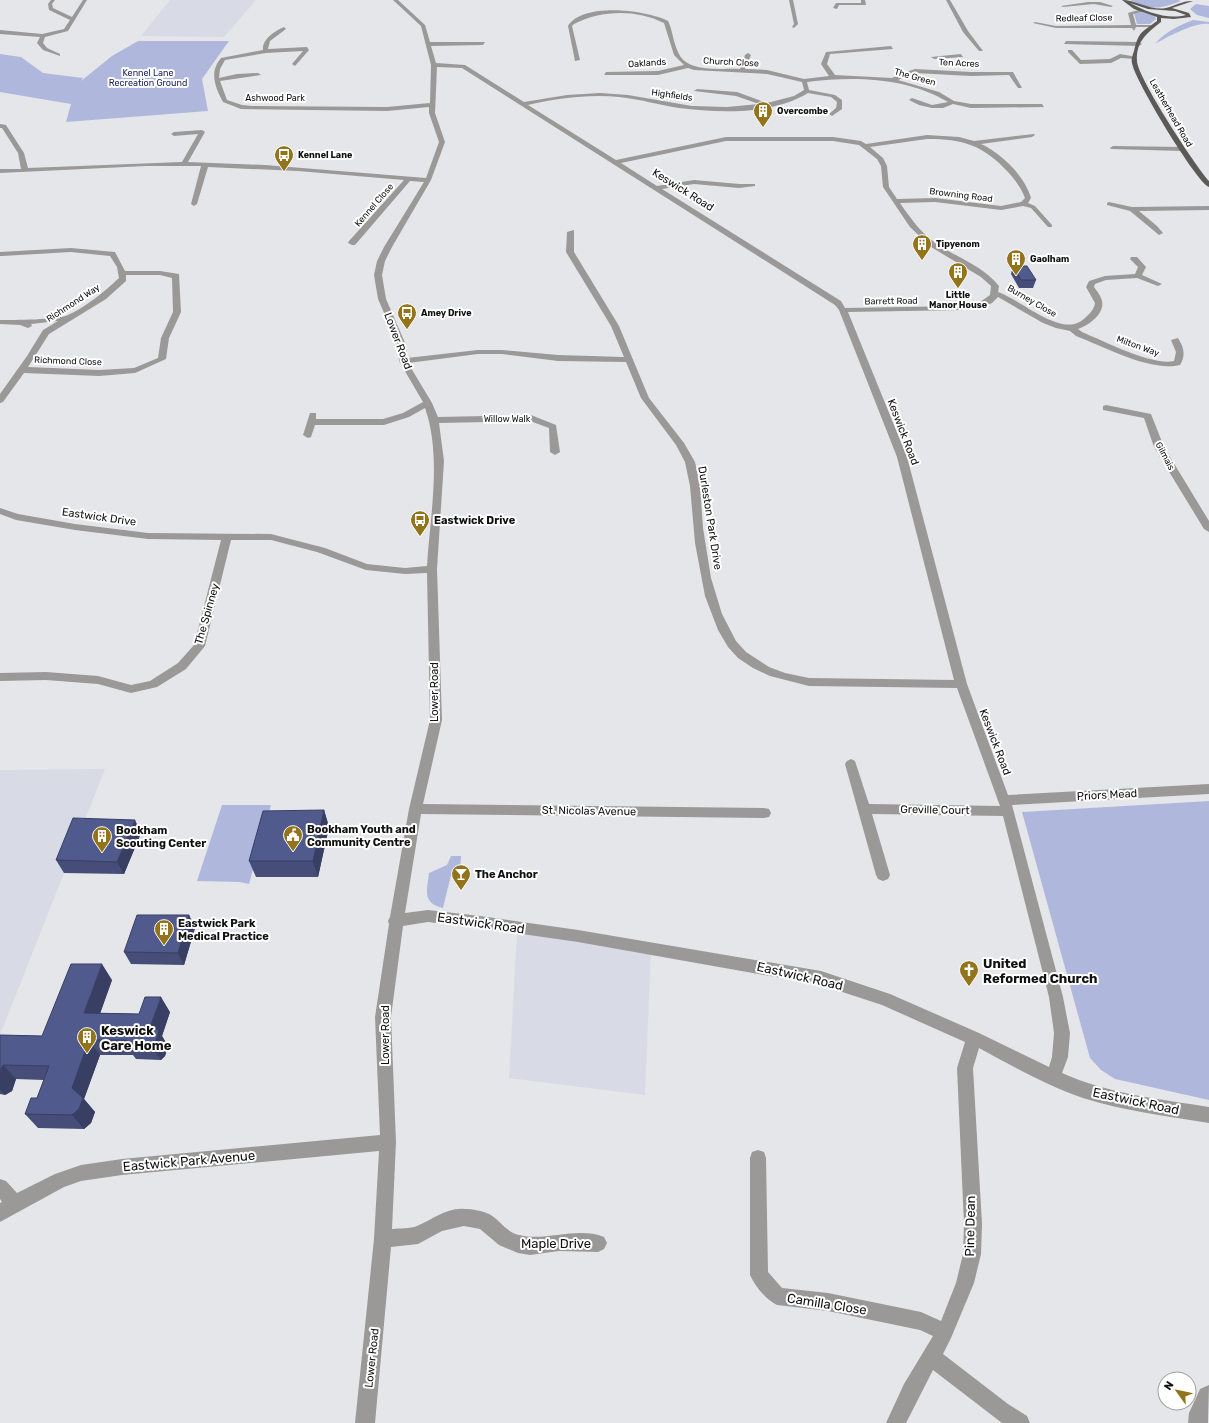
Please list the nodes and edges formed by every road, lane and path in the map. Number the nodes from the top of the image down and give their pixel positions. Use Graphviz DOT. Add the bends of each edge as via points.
graph roads {
  1 [pos="53,0"];
  2 [pos="84,0"];
  3 [pos="395,0"];
  4 [pos="791,0"];
  5 [pos="863,0"];
  6 [pos="948,0"];
  7 [pos="1125,0"];
  8 [pos="1192,0"];
  9 [pos="1063,6"];
  10 [pos="1111,6"];
  11 [pos="836,8"];
  12 [pos="1165,9"];
  13 [pos="1142,10"];
  14 [pos="1158,13"];
  15 [pos="1185,13"];
  16 [pos="71,19"];
  17 [pos="1182,19"];
  18 [pos="1035,23"];
  19 [pos="1170,25"];
  20 [pos="1153,26"];
  21 [pos="277,27"];
  22 [pos="794,27"];
  23 [pos="1134,27"];
  24 [pos="0,32"];
  25 [pos="43,36"];
  26 [pos="1142,43"];
  27 [pos="429,44"];
  28 [pos="891,48"];
  29 [pos="981,50"];
  30 [pos="266,51"];
  31 [pos="482,51"];
  32 [pos="58,55"];
  33 [pos="748,55"];
  34 [pos="934,56"];
  35 [pos="948,56"];
  36 [pos="961,56"];
  37 [pos="1134,57"];
  38 [pos="577,60"];
  39 [pos="295,64"];
  40 [pos="955,64"];
  41 [pos="434,65"];
  42 [pos="688,66"];
  43 [pos="959,68"];
  44 [pos="742,71"];
  45 [pos="606,74"];
  46 [pos="963,74"];
  47 [pos="258,75"];
  48 [pos="833,77"];
  49 [pos="217,80"];
  50 [pos="804,81"];
  51 [pos="892,81"];
  52 [pos="1020,87"];
  53 [pos="697,91"];
  54 [pos="807,92"];
  55 [pos="912,100"];
  56 [pos="952,102"];
  57 [pos="523,104"];
  58 [pos="432,105"];
  59 [pos="766,105"];
  60 [pos="922,106"];
  61 [pos="1042,106"];
  62 [pos="916,111"];
  63 [pos="832,114"];
  64 [pos="0,126"];
  65 [pos="174,134"];
  66 [pos="1032,135"];
  67 [pos="973,143"];
  68 [pos="866,146"];
  69 [pos="1113,148"];
  70 [pos="1182,149"];
  71 [pos="615,162"];
  72 [pos="184,164"];
  73 [pos="205,165"];
  74 [pos="25,170"];
  75 [pos="0,171"];
  76 [pos="409,178"];
  77 [pos="428,180"];
  78 [pos="1209,185"];
  79 [pos="752,187"];
  80 [pos="657,188"];
  81 [pos="895,201"];
  82 [pos="194,204"];
  83 [pos="1024,204"];
  84 [pos="1109,204"];
  85 [pos="1209,208"];
  86 [pos="1132,209"];
  87 [pos="1044,219"];
  88 [pos="1055,219"];
  89 [pos="1050,226"];
  90 [pos="571,232"];
  91 [pos="1159,233"];
  92 [pos="352,243"];
  93 [pos="2,254"];
  94 [pos="1139,261"];
  95 [pos="121,273"];
  96 [pos="1138,276"];
  97 [pos="1158,284"];
  98 [pos="995,293"];
  99 [pos="843,310"];
  100 [pos="75,315"];
  101 [pos="0,322"];
  102 [pos="20,323"];
  103 [pos="1072,328"];
  104 [pos="46,332"];
  105 [pos="1175,340"];
  106 [pos="630,360"];
  107 [pos="403,361"];
  108 [pos="20,370"];
  109 [pos="0,400"];
  110 [pos="428,403"];
  111 [pos="1106,408"];
  112 [pos="434,420"];
  113 [pos="308,435"];
  114 [pos="555,452"];
  115 [pos="0,511"];
  116 [pos="1209,529"];
  117 [pos="227,536"];
  118 [pos="432,569"];
  119 [pos="0,677"];
  120 [pos="961,684"];
  121 [pos="851,764"];
  122 [pos="1209,789"];
  123 [pos="1006,805"];
  124 [pos="415,809"];
  125 [pos="863,809"];
  126 [pos="764,812"];
  127 [pos="882,875"];
  128 [pos="395,921"];
  129 [pos="974,1038"];
  130 [pos="1054,1077"];
  131 [pos="1209,1115"];
  132 [pos="388,1142"];
  133 [pos="758,1158"];
  134 [pos="0,1187"];
  135 [pos="15,1203"];
  136 [pos="0,1212"];
  137 [pos="383,1239"];
  138 [pos="598,1243"];
  139 [pos="945,1332"];
  140 [pos="930,1356"];
  141 [pos="1209,1395"];
  142 [pos="366,1423"];
  143 [pos="896,1423"];
  144 [pos="1020,1423"];
  145 [pos="1198,1423"];
  1 -- 16 [label="street" via="51,8"];
  2 -- 16 [label="street"];
  3 -- 27 [label="street, Lower Road" via="423,26"];
  4 -- 22 [label="street" via="796,24"];
  5 -- 11 [label="street" via="864,4 840,4 836,5"];
  6 -- 29 [label="street" via="966,32"];
  7 -- 13 [label="main road" via="1131,6"];
  7 -- 14 [label="main road"];
  8 -- 12 [label="main road"];
  8 -- 15 [label="main road" via="1185,8"];
  9 -- 10 [label="street" via="1081,0 1107,2"];
  12 -- 14 [label="main road"];
  12 -- 15 [label="main road"];
  13 -- 14 [label="main road"];
  13 -- 23 [label="street" via="1130,13"];
  14 -- 17 [label="main road"];
  14 -- 20 [label="main road" via="1159,21"];
  15 -- 17 [label="main road" via="1188,16"];
  16 -- 25 [label="street" via="66,30"];
  17 -- 19 [label="main road"];
  18 -- 23 [label="street, Redleaf Close" via="1056,26"];
  20 -- 23 [label="street, Redleaf Close"];
  20 -- 26 [label="main road" via="1140,36"];
  21 -- 30 [label="street" via="287,28 267,42"];
  24 -- 25 [label="street"];
  25 -- 32 [label="street" via="40,43 45,49"];
  26 -- 37 [label="main road"];
  26 -- 37 [label="street" via="1064,41 1080,62 1111,62 1114,57"];
  27 -- 31 [label="street" via="483,41"];
  27 -- 41 [label="street, Lower Road"];
  28 -- 48 [label="street" via="828,53 824,64"];
  30 -- 39 [label="street" via="307,49"];
  30 -- 49 [label="street" via="223,59 217,68"];
  33 -- 44 [label="street"];
  34 -- 35 [label="street"];
  35 -- 36 [label="street"];
  35 -- 40 [label="street"];
  37 -- 70 [label="main road, Leatherhead Road" via="1140,77"];
  38 -- 42 [label="street, Church Close" via="570,26 572,23 590,15 626,9 666,22 675,53"];
  41 -- 57 [label="street, Keswick Road" via="461,65"];
  41 -- 58 [label="street, Lower Road"];
  42 -- 44 [label="street, Church Close" via="709,70"];
  42 -- 45 [label="street, Oaklands" via="658,73"];
  43 -- 46 [label="street"];
  44 -- 50 [label="street, Church Close" via="767,72"];
  46 -- 51 [label="street, Ten Acres" via="915,71"];
  46 -- 52 [label="street, Ten Acres" via="1011,72"];
  47 -- 49 [label="street"];
  48 -- 50 [label="street, The Green"];
  48 -- 51 [label="street, The Green"];
  49 -- 58 [label="street, Ashwood Park" via="225,101 241,108 387,109"];
  50 -- 54 [label="street"];
  51 -- 56 [label="street, The Green" via="937,93"];
  53 -- 59 [label="street" via="747,96"];
  54 -- 59 [label="street, Highfields" via="796,98"];
  54 -- 63 [label="street" via="833,96 840,101 839,109"];
  55 -- 60 [label="street"];
  56 -- 60 [label="street" via="945,105"];
  56 -- 61 [label="street, The Green" via="985,106"];
  57 -- 59 [label="street, Highfields" via="557,96 612,95 680,106 715,108"];
  57 -- 71 [label="street, Keswick Road"];
  58 -- 77 [label="street, Lower Road" via="442,142"];
  60 -- 62 [label="street"];
  64 -- 74 [label="street" via="4,126 21,153"];
  65 -- 72 [label="street" via="204,130"];
  66 -- 67 [label="street"];
  67 -- 68 [label="street" via="921,138"];
  67 -- 83 [label="street" via="991,152 1020,181 1028,198"];
  68 -- 71 [label="street" via="841,139 726,139"];
  68 -- 81 [label="street" via="882,162 884,182"];
  69 -- 70 [label="street"];
  70 -- 78 [label="main road, Leatherhead Road"];
  71 -- 80 [label="street, Keswick Road"];
  72 -- 73 [label="street"];
  72 -- 74 [label="street"];
  73 -- 76 [label="street" via="320,170"];
  73 -- 82 [label="street"];
  74 -- 75 [label="street"];
  76 -- 77 [label="street"];
  76 -- 92 [label="street, Kennel Close"];
  77 -- 107 [label="street, Lower Road" via="388,247 378,275 382,299 402,345"];
  79 -- 80 [label="street" via="702,183"];
  80 -- 99 [label="street, Keswick Road" via="838,303"];
  81 -- 83 [label="street, Browning Road" via="928,200 999,208"];
  81 -- 98 [label="street" via="915,230 984,275 993,283"];
  83 -- 87 [label="street" via="1033,207"];
  84 -- 86 [label="street"];
  85 -- 86 [label="street"];
  86 -- 91 [label="street"];
  87 -- 88 [label="street"];
  87 -- 89 [label="street"];
  90 -- 106 [label="street, Durleston Park Drive" via="570,252 605,308"];
  93 -- 95 [label="street" via="71,250 112,254 121,267"];
  94 -- 96 [label="street" via="1142,267"];
  95 -- 100 [label="street, Richmond Way" via="123,278 118,283"];
  95 -- 108 [label="street, Richmond Close" via="160,273 176,276 177,312 165,338 162,359 135,370 99,373"];
  96 -- 97 [label="street"];
  96 -- 103 [label="street" via="1099,279 1092,283 1090,287 1099,301 1099,306 1088,321"];
  98 -- 99 [label="street, Barrett Road" via="989,301 962,308"];
  98 -- 103 [label="street, Burney Close" via="1009,297 1047,322 1062,328"];
  99 -- 120 [label="street, Keswick Road" via="902,457"];
  100 -- 102 [label="street" via="58,320"];
  100 -- 104 [label="street, Richmond Way"];
  101 -- 102 [label="street"];
  102 -- 104 [label="street"];
  103 -- 105 [label="street, Milton Way" via="1100,343 1162,365 1178,363 1180,350"];
  104 -- 108 [label="street, Richmond Way"];
  106 -- 107 [label="street" via="478,352"];
  106 -- 120 [label="street, Durleston Park Drive" via="651,408 670,430 690,462 699,540 709,588 718,618 729,640 741,654 772,672 809,682"];
  107 -- 110 [label="street, Lower Road"];
  108 -- 109 [label="street, Richmond Way"];
  110 -- 112 [label="street, Lower Road"];
  110 -- 113 [label="street" via="384,422 312,418"];
  111 -- 116 [label="street, Gilmais" via="1148,416 1166,460"];
  112 -- 114 [label="street, Willow Walk" via="532,418 553,427"];
  112 -- 118 [label="street, Lower Road" via="440,461"];
  115 -- 117 [label="street, Eastwick Drive" via="16,517 75,527 148,536"];
  117 -- 118 [label="street, Eastwick Drive" via="271,537 321,550 366,567 405,571"];
  117 -- 119 [label="street, The Spinney" via="199,646 182,666 152,684 131,689 98,680 46,676"];
  118 -- 124 [label="street, Lower Road" via="436,720"];
  120 -- 123 [label="street, Keswick Road"];
  121 -- 125 [label="street"];
  122 -- 123 [label="street, Priors Mead"];
  123 -- 125 [label="street, Greville Court"];
  123 -- 130 [label="street, Keswick Road" via="1062,1033 1060,1057"];
  124 -- 126 [label="street, St. Nicolas Avenue"];
  124 -- 128 [label="street, Lower Road"];
  125 -- 127 [label="street"];
  128 -- 129 [label="street, Eastwick Road" via="428,916 488,923 821,978 885,999"];
  128 -- 132 [label="street, Lower Road" via="383,1017"];
  129 -- 130 [label="street, Eastwick Road"];
  129 -- 139 [label="street, Pine Dean" via="966,1068 972,1254 965,1283"];
  130 -- 131 [label="street, Eastwick Road" via="1083,1090 1111,1098"];
  132 -- 135 [label="street, Eastwick Park Avenue" via="81,1173"];
  132 -- 137 [label="street, Lower Road"];
  133 -- 139 [label="street, Camilla Close" via="759,1275 777,1296 828,1302 921,1321"];
  134 -- 135 [label="street"];
  135 -- 136 [label="street, Eastwick Park Avenue"];
  137 -- 138 [label="street, Maple Drive" via="418,1235 439,1224 464,1217 484,1221 505,1239 518,1244 530,1246 559,1242"];
  137 -- 142 [label="street, Lower Road"];
  139 -- 140 [label="street, Pine Dean"];
  140 -- 143 [label="street, Pine Dean"];
  140 -- 144 [label="street"];
  141 -- 145 [label="street" via="1198,1413"];
}
